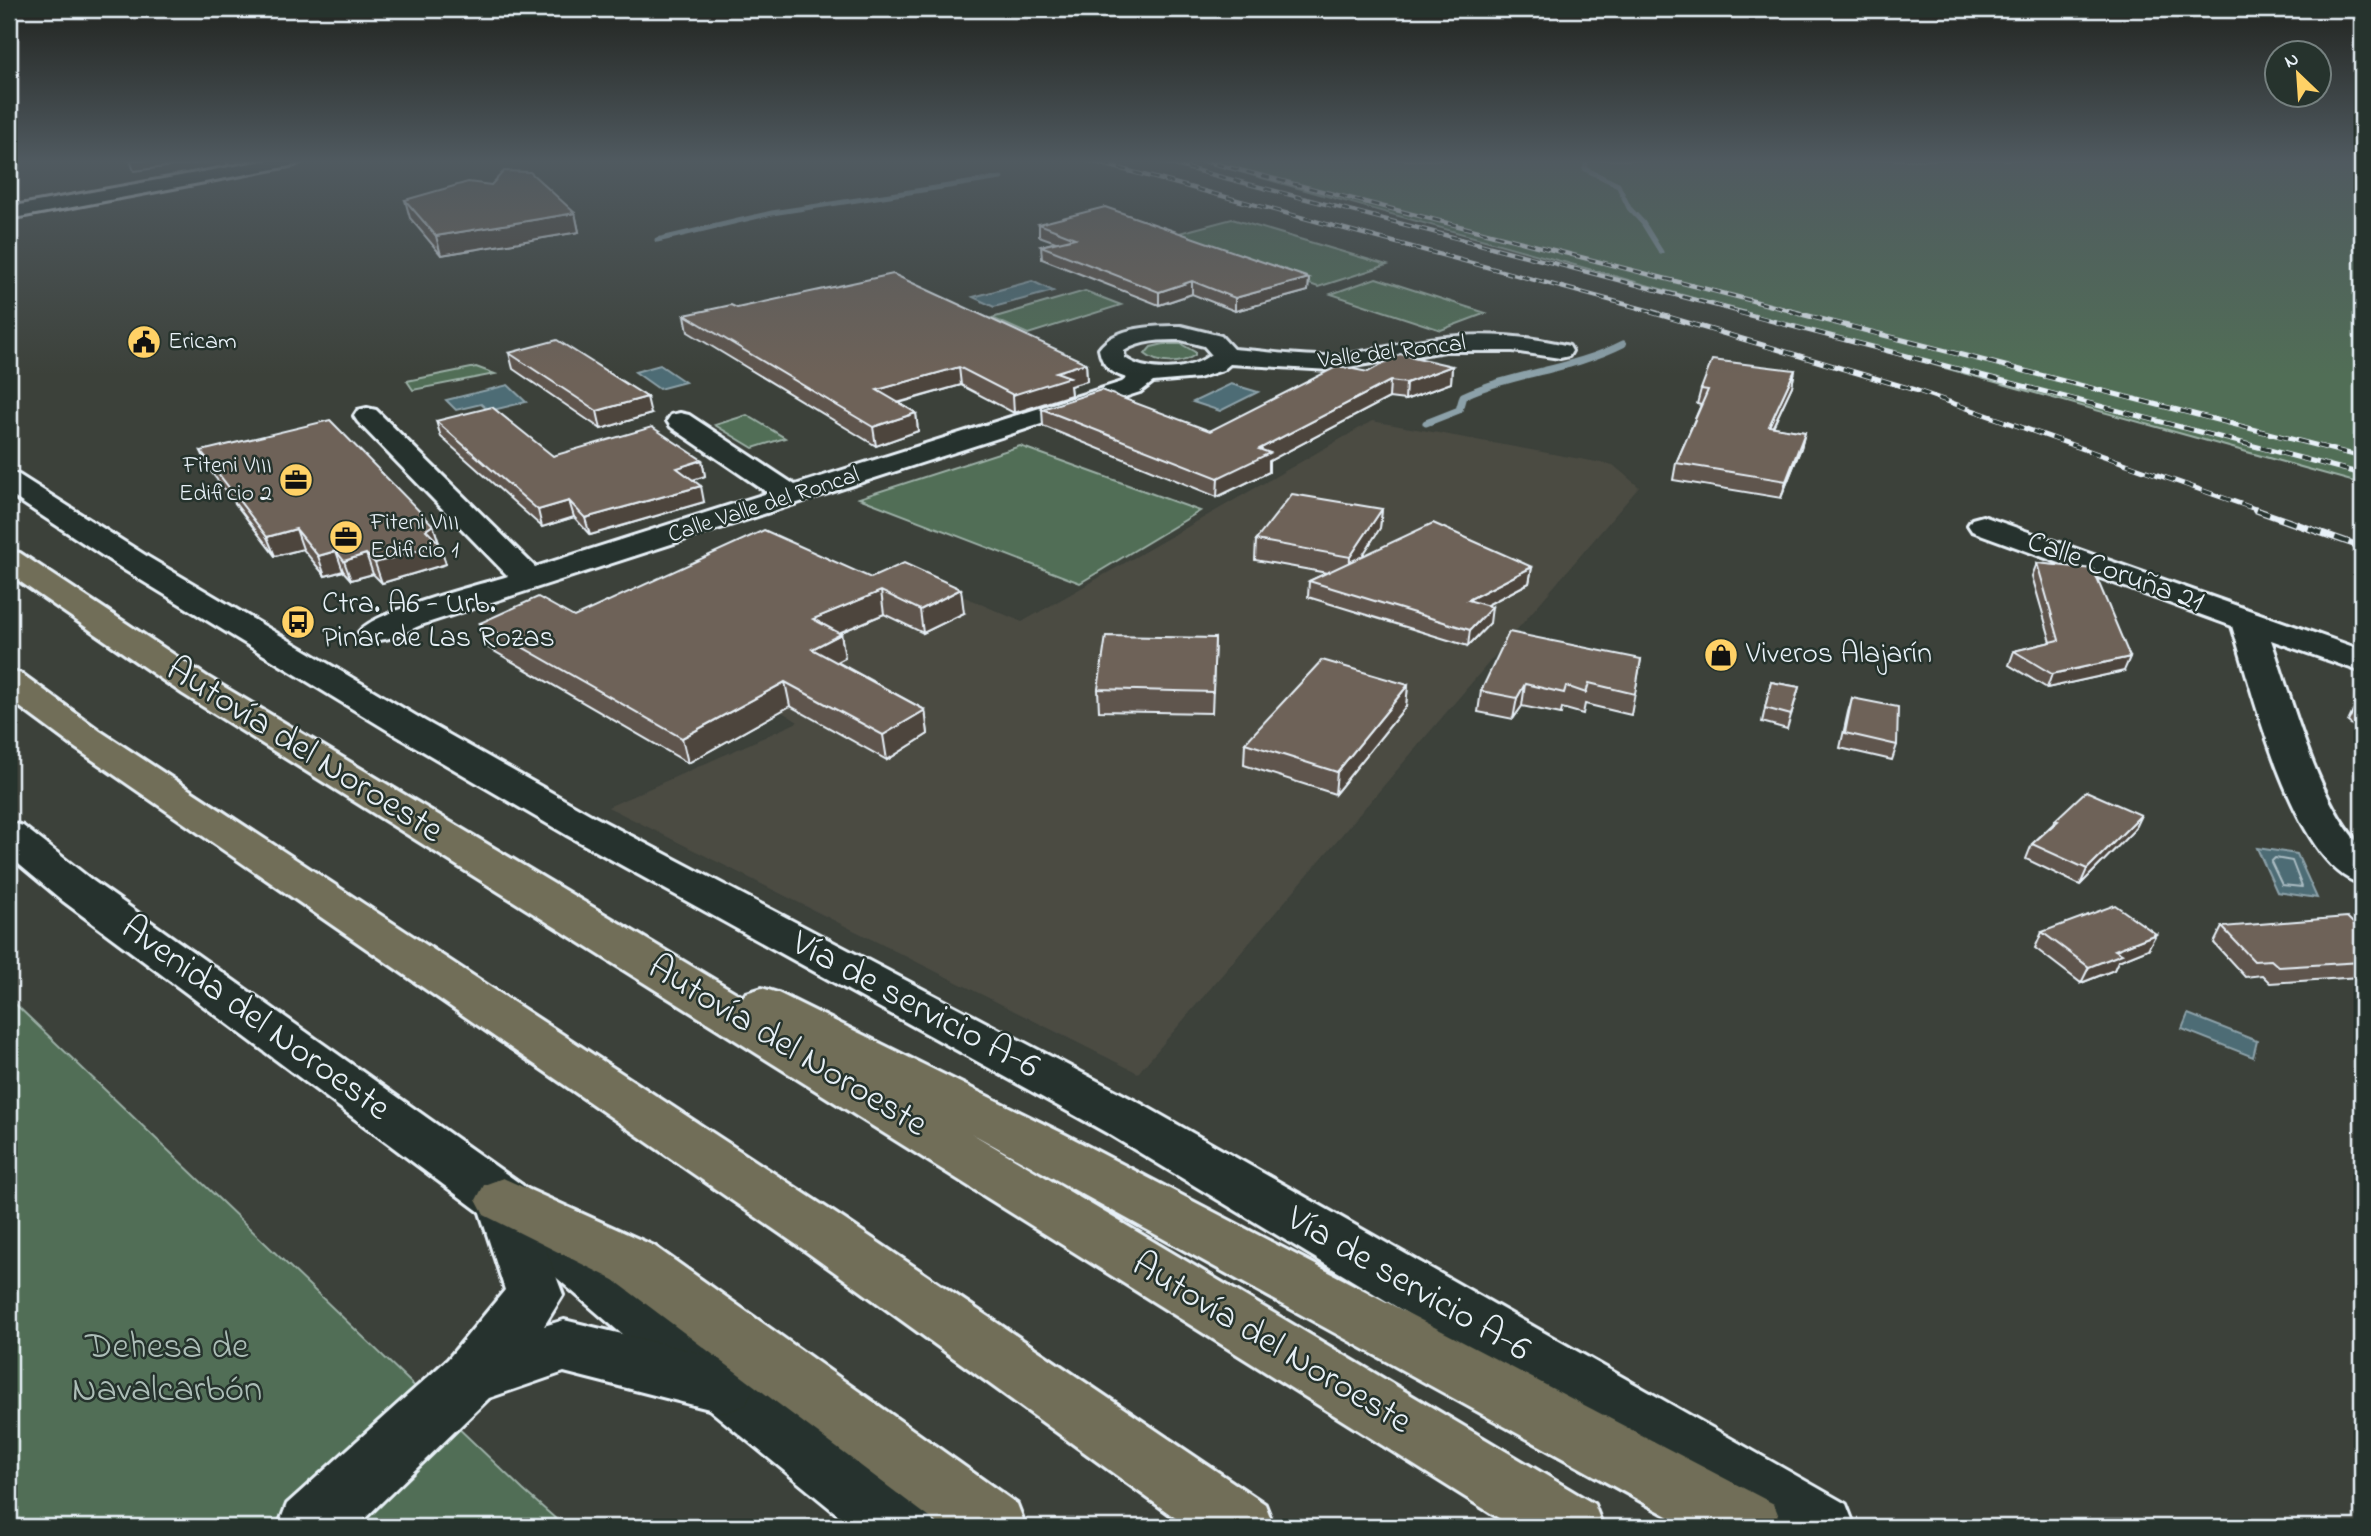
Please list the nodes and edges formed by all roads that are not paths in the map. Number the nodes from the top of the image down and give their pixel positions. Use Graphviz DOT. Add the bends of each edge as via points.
graph roads {
  1 [pos="1560,351"];
  2 [pos="1224,356"];
  3 [pos="1148,374"];
  4 [pos="367,416"];
  5 [pos="680,421"];
  6 [pos="9,481"];
  7 [pos="793,497"];
  8 [pos="1983,525"];
  9 [pos="9,560"];
  10 [pos="530,580"];
  11 [pos="2247,621"];
  12 [pos="376,632"];
  13 [pos="2362,662"];
  14 [pos="9,682"];
  15 [pos="9,835"];
  16 [pos="2362,872"];
  17 [pos="521,884"];
  18 [pos="503,1200"];
  19 [pos="469,1378"];
  20 [pos="725,1386"];
  21 [pos="310,1527"];
  22 [pos="903,1527"];
  23 [pos="994,1527"];
  24 [pos="1242,1527"];
  25 [pos="1571,1527"];
  26 [pos="1751,1527"];
  27 [pos="1823,1527"];
  1 -- 2 [label="street, Valle del Roncal" via="1476,343 1330,363"];
  2 -- 3 [label="street" via="1198,372"];
  2 -- 3 [label="street" via="1215,342 1186,334 1142,336 1111,349 1113,362"];
  3 -- 7 [label="street, Calle Valle del Roncal" via="1131,387"];
  4 -- 10 [label="street"];
  5 -- 7 [label="street"];
  6 -- 27 [label="street, Vía de servicio A-6" via="400,722 579,825 1125,1119"];
  7 -- 10 [label="street, Calle Valle del Roncal"];
  8 -- 11 [label="street, Calle Coruña 21"];
  9 -- 17 [label="highway, Autovía del Noroeste" via="196,686"];
  10 -- 12 [label="street, Calle Valle del Roncal"];
  11 -- 13 [label="street, Calle Coruña 21"];
  11 -- 16 [label="street" via="2306,795 2336,845"];
  14 -- 24 [label="highway" via="826,1236"];
  15 -- 18 [label="street, Avenida del Noroeste" via="78,891"];
  17 -- 25 [label="highway, Autovía del Noroeste"];
  17 -- 26 [label="highway" via="1045,1148"];
  18 -- 19 [label="street" via="535,1295"];
  18 -- 20 [label="street"];
  18 -- 23 [label="highway" via="634,1263"];
  19 -- 20 [label="street" via="564,1346"];
  19 -- 21 [label="street"];
  20 -- 22 [label="street"];
}
